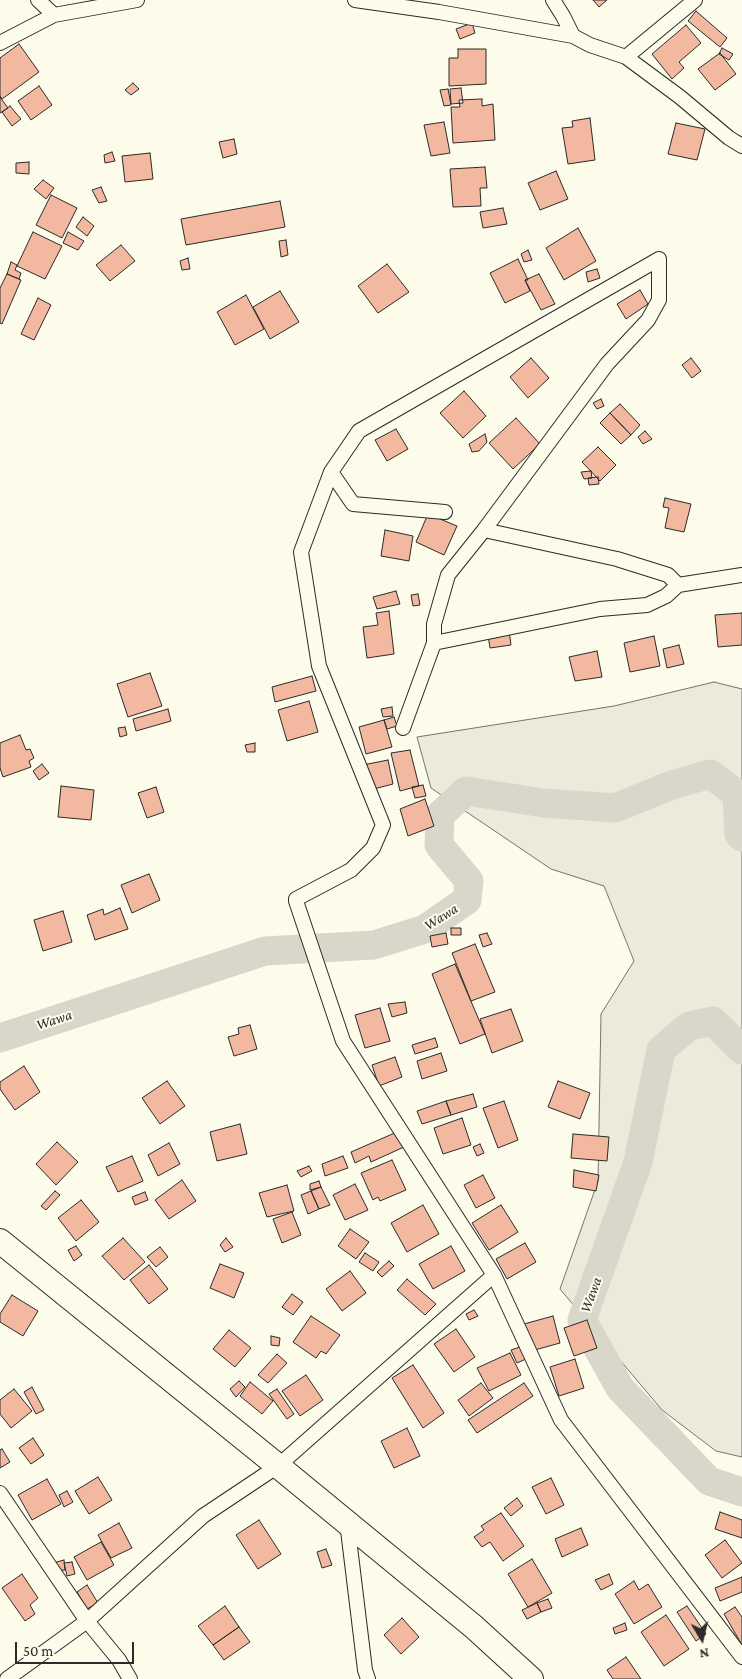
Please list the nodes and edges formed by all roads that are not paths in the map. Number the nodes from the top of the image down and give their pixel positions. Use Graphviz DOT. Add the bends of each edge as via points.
graph roads {
  1 [pos="38,0"];
  2 [pos="137,0"];
  3 [pos="355,0"];
  4 [pos="552,0"];
  5 [pos="695,0"];
  6 [pos="54,15"];
  7 [pos="573,36"];
  8 [pos="0,43"];
  9 [pos="626,57"];
  10 [pos="742,146"];
  11 [pos="331,472"];
  12 [pos="445,512"];
  13 [pos="484,530"];
  14 [pos="742,575"];
  15 [pos="678,584"];
  16 [pos="434,643"];
  17 [pos="402,728"];
  18 [pos="0,1241"];
  19 [pos="494,1275"];
  20 [pos="278,1466"];
  21 [pos="0,1493"];
  22 [pos="347,1522"];
  23 [pos="87,1621"];
  24 [pos="742,1657"];
  25 [pos="7,1679"];
  26 [pos="130,1679"];
  27 [pos="368,1679"];
  28 [pos="531,1679"];
  1 -- 6 [label="street"];
  2 -- 6 [label="street"];
  3 -- 7 [label="street"];
  4 -- 7 [label="street"];
  5 -- 9 [label="street"];
  6 -- 8 [label="street"];
  7 -- 9 [label="street"];
  9 -- 10 [label="street"];
  11 -- 12 [label="street" via="353,504"];
  11 -- 13 [label="street" via="359,431 659,259 659,300 648,320 607,364"];
  11 -- 19 [label="street" via="301,552 319,666 383,826 373,848 352,870 296,899 296,903 343,1041"];
  13 -- 15 [label="street" via="618,559 668,575"];
  13 -- 16 [label="street" via="448,575 434,624"];
  14 -- 15 [label="street"];
  15 -- 16 [label="street" via="666,596 647,605 600,609"];
  16 -- 17 [label="street"];
  18 -- 20 [label="highway"];
  19 -- 20 [label="street"];
  19 -- 24 [label="street" via="561,1420"];
  20 -- 22 [label="highway"];
  20 -- 23 [label="street" via="203,1516"];
  21 -- 23 [label="street"];
  22 -- 27 [label="street"];
  22 -- 28 [label="highway" via="474,1627"];
  23 -- 25 [label="street"];
  23 -- 26 [label="street"];
}
